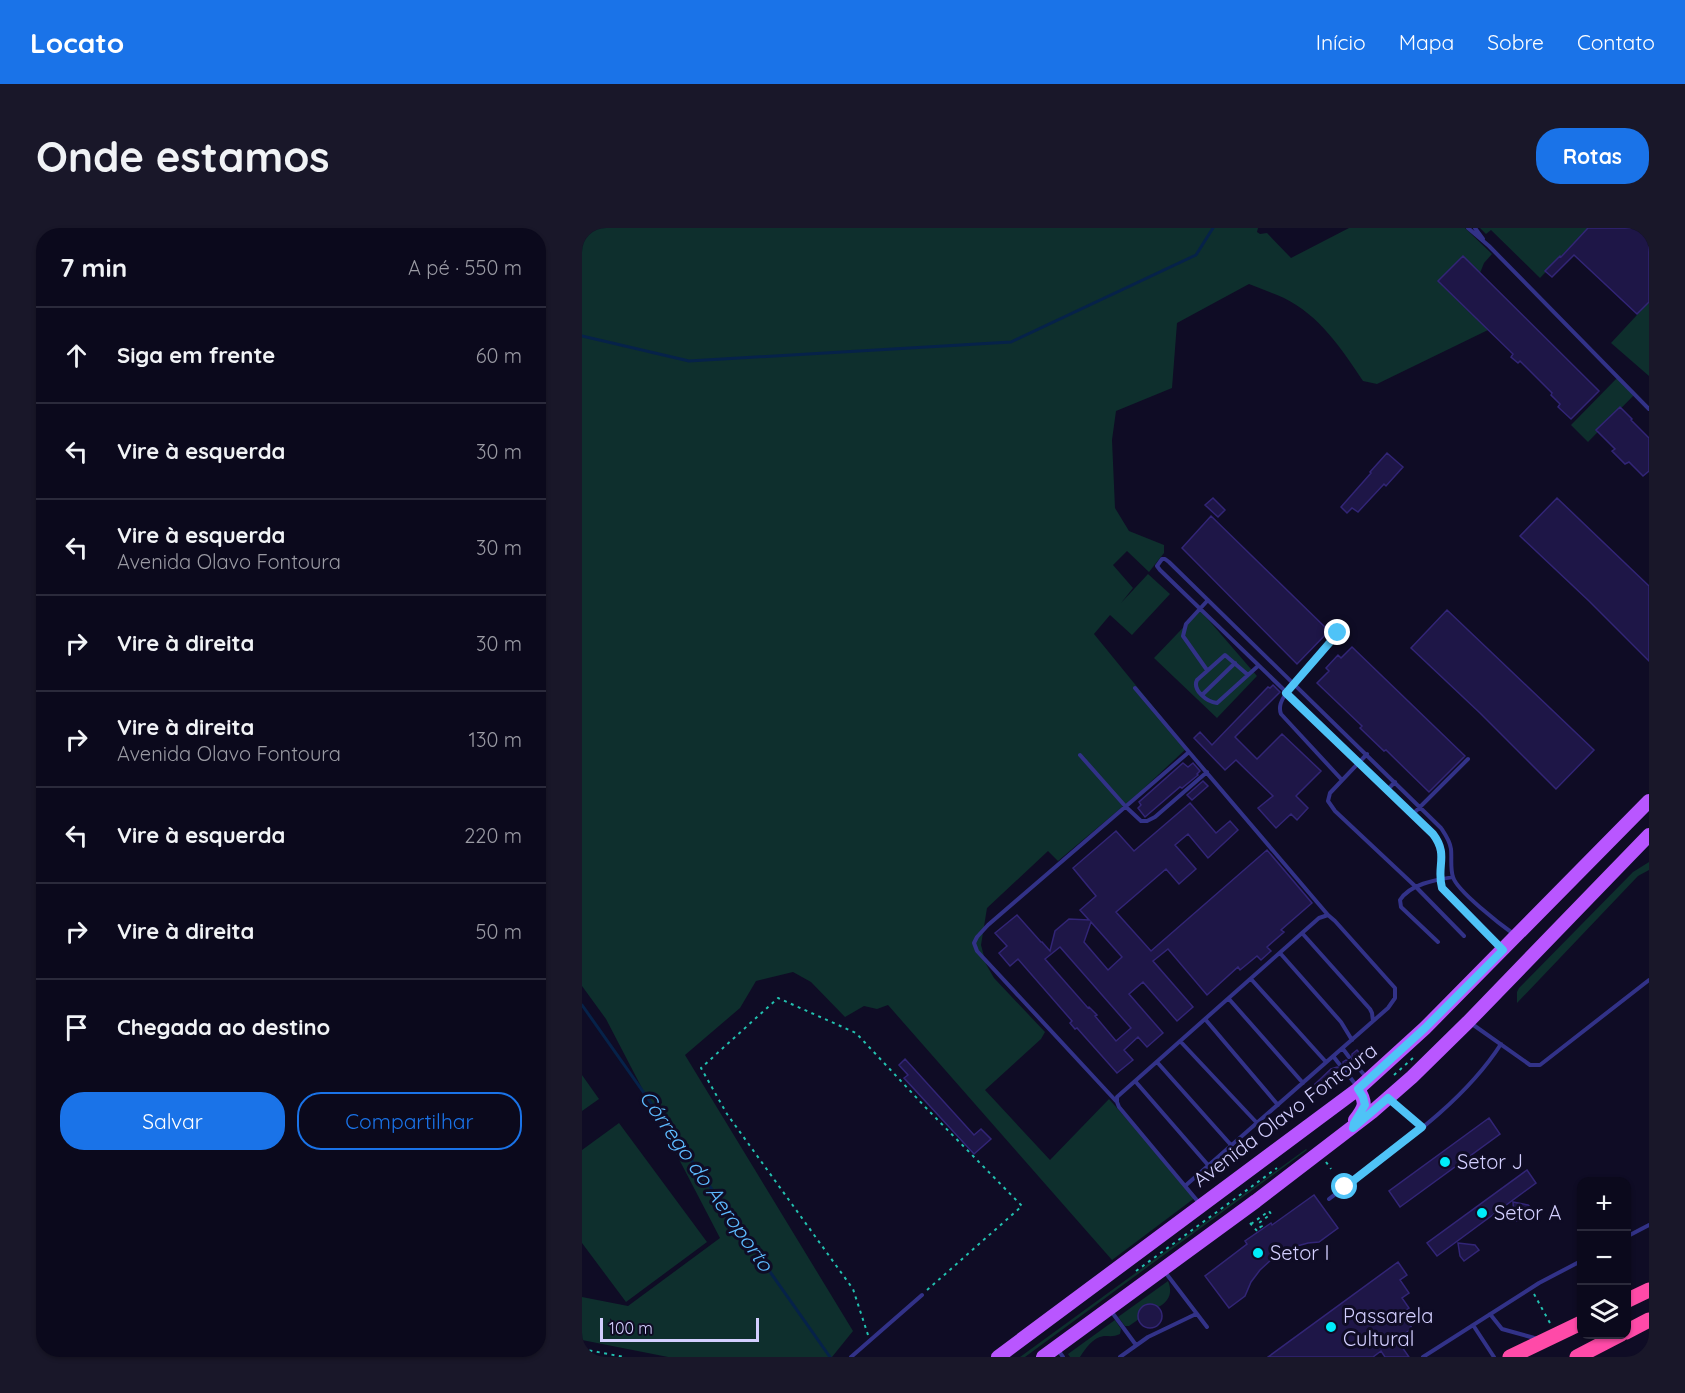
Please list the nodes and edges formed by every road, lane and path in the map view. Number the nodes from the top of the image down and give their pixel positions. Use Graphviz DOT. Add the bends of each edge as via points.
graph roads {
  1 [pos="1468,228"];
  2 [pos="1475,228"];
  3 [pos="1489,246"];
  4 [pos="1649,409"];
  5 [pos="1208,600"];
  6 [pos="1199,608"];
  7 [pos="1338,633"];
  8 [pos="1235,663"];
  9 [pos="1258,666"];
  10 [pos="1206,670"];
  11 [pos="1248,675"];
  12 [pos="1294,683"];
  13 [pos="1135,688"];
  14 [pos="1286,693"];
  15 [pos="1202,695"];
  16 [pos="1190,752"];
  17 [pos="1367,754"];
  18 [pos="1080,755"];
  19 [pos="1468,759"];
  20 [pos="1358,763"];
  21 [pos="1207,772"];
  22 [pos="1342,780"];
  23 [pos="1395,782"];
  24 [pos="1387,790"];
  25 [pos="1649,801"];
  26 [pos="1126,807"];
  27 [pos="1420,807"];
  28 [pos="1412,815"];
  29 [pos="1631,819"];
  30 [pos="1648,839"];
  31 [pos="1453,878"];
  32 [pos="1440,880"];
  33 [pos="1416,887"];
  34 [pos="1328,915"];
  35 [pos="1302,933"];
  36 [pos="1464,936"];
  37 [pos="1517,936"];
  38 [pos="1438,942"];
  39 [pos="1503,950"];
  40 [pos="1280,953"];
  41 [pos="1251,979"];
  42 [pos="1649,980"];
  43 [pos="1229,999"];
  44 [pos="1205,1019"];
  45 [pos="1373,1022"];
  46 [pos="1468,1022"];
  47 [pos="1352,1040"];
  48 [pos="1180,1041"];
  49 [pos="1501,1044"];
  50 [pos="1343,1049"];
  51 [pos="1333,1056"];
  52 [pos="1350,1057"];
  53 [pos="1157,1062"];
  54 [pos="1326,1062"];
  55 [pos="1355,1064"];
  56 [pos="1340,1065"];
  57 [pos="1345,1071"];
  58 [pos="1135,1081"];
  59 [pos="1303,1083"];
  60 [pos="1363,1085"];
  61 [pos="1388,1098"];
  62 [pos="1117,1102"];
  63 [pos="1278,1104"];
  64 [pos="1257,1123"];
  65 [pos="1422,1127"];
  66 [pos="1353,1128"];
  67 [pos="1231,1145"];
  68 [pos="1326,1162"];
  69 [pos="1208,1166"];
  70 [pos="1277,1168"];
  71 [pos="1331,1168"];
  72 [pos="1185,1186"];
  73 [pos="1329,1199"];
  74 [pos="1200,1205"];
  75 [pos="1248,1220"];
  76 [pos="1251,1224"];
  77 [pos="1649,1225"];
  78 [pos="1631,1234"];
  79 [pos="1577,1263"];
  80 [pos="1162,1269"];
  81 [pos="1131,1274"];
  82 [pos="1530,1289"];
  83 [pos="1649,1290"];
  84 [pos="922,1294"];
  85 [pos="1631,1299"];
  86 [pos="1109,1308"];
  87 [pos="1196,1314"];
  88 [pos="1490,1314"];
  89 [pos="1649,1320"];
  90 [pos="1473,1325"];
  91 [pos="1577,1325"];
  92 [pos="1551,1326"];
  93 [pos="1207,1328"];
  94 [pos="1631,1329"];
  95 [pos="1613,1339"];
  96 [pos="870,1340"];
  97 [pos="1545,1340"];
  98 [pos="1136,1345"];
  99 [pos="582,1349"];
  100 [pos="1060,1352"];
  101 [pos="624,1357"];
  102 [pos="851,1357"];
  103 [pos="998,1357"];
  104 [pos="1043,1357"];
  105 [pos="1120,1357"];
  106 [pos="1423,1357"];
  107 [pos="1494,1357"];
  108 [pos="1510,1357"];
  109 [pos="1577,1357"];
  1 -- 3 [label="lane"];
  2 -- 3 [label="lane"];
  3 -- 4 [label="lane"];
  5 -- 6 [label="lane"];
  5 -- 6 [label="lane" via="1162,559 1157,566 1160,570"];
  5 -- 12 [label="lane"];
  6 -- 9 [label="lane"];
  6 -- 10 [label="lane" via="1186,624 1183,636"];
  7 -- 12 [label="lane"];
  8 -- 10 [label="lane" via="1225,655"];
  8 -- 11 [label="lane"];
  8 -- 15 [label="lane"];
  9 -- 11 [label="lane"];
  9 -- 14 [label="lane"];
  10 -- 15 [label="lane" via="1195,683"];
  11 -- 15 [label="lane" via="1217,704"];
  12 -- 14 [label="lane"];
  12 -- 17 [label="lane"];
  13 -- 16 [label="lane"];
  14 -- 20 [label="lane"];
  14 -- 22 [label="lane" via="1280,704 1281,714"];
  16 -- 21 [label="lane"];
  16 -- 26 [label="lane"];
  17 -- 20 [label="lane"];
  17 -- 23 [label="lane"];
  18 -- 26 [label="lane"];
  19 -- 27 [label="lane"];
  20 -- 22 [label="lane"];
  20 -- 24 [label="lane"];
  21 -- 26 [label="lane" via="1147,821 1141,821"];
  21 -- 34 [label="lane"];
  22 -- 33 [label="lane" via="1330,793 1331,807"];
  23 -- 24 [label="lane"];
  23 -- 27 [label="lane"];
  24 -- 28 [label="lane"];
  25 -- 29 [label="main road, Avenida Olavo Fontoura"];
  26 -- 62 [label="lane" via="988,925 974,943 977,951"];
  27 -- 28 [label="lane"];
  27 -- 31 [label="lane" via="1448,837"];
  28 -- 32 [label="lane" via="1439,842"];
  29 -- 30 [label="main road"];
  29 -- 37 [label="main road, Avenida Olavo Fontoura"];
  30 -- 46 [label="main road"];
  31 -- 32 [label="lane"];
  31 -- 37 [label="lane" via="1495,921"];
  32 -- 33 [label="lane"];
  32 -- 39 [label="lane" via="1442,888"];
  33 -- 36 [label="lane"];
  33 -- 38 [label="lane" via="1403,895 1401,907"];
  34 -- 35 [label="lane"];
  34 -- 45 [label="lane" via="1395,988 1395,998"];
  35 -- 40 [label="lane"];
  35 -- 45 [label="lane" via="1370,1009"];
  37 -- 39 [label="main road, Avenida Olavo Fontoura"];
  39 -- 60 [label="main road, Avenida Olavo Fontoura"];
  40 -- 41 [label="lane"];
  40 -- 47 [label="lane" via="1341,1022"];
  41 -- 43 [label="lane"];
  41 -- 54 [label="lane"];
  42 -- 49 [label="lane" via="1540,1065 1530,1065"];
  43 -- 44 [label="lane"];
  43 -- 59 [label="lane"];
  44 -- 48 [label="lane"];
  44 -- 63 [label="lane"];
  45 -- 47 [label="lane"];
  46 -- 49 [label="lane"];
  46 -- 61 [label="main road"];
  47 -- 50 [label="lane"];
  48 -- 53 [label="lane"];
  48 -- 64 [label="lane"];
  49 -- 65 [label="lane" via="1480,1073"];
  50 -- 51 [label="lane"];
  50 -- 52 [label="lane"];
  51 -- 54 [label="lane"];
  51 -- 56 [label="lane"];
  53 -- 58 [label="lane"];
  53 -- 67 [label="lane"];
  54 -- 59 [label="lane"];
  55 -- 60 [label="lane"];
  57 -- 60 [label="lane"];
  58 -- 62 [label="lane" via="1117,1097"];
  58 -- 69 [label="lane"];
  59 -- 63 [label="lane"];
  60 -- 66 [label="main road" via="1365,1105"];
  60 -- 74 [label="main road, Avenida Olavo Fontoura"];
  61 -- 65 [label="lane"];
  61 -- 66 [label="main road"];
  62 -- 72 [label="lane"];
  63 -- 64 [label="lane"];
  64 -- 67 [label="lane"];
  65 -- 73 [label="lane"];
  66 -- 80 [label="main road"];
  67 -- 69 [label="lane"];
  68 -- 71 [label="path"];
  69 -- 72 [label="lane"];
  70 -- 81 [label="path"];
  72 -- 74 [label="lane"];
  74 -- 103 [label="main road, Avenida Olavo Fontoura"];
  75 -- 76 [label="path"];
  76 -- 76 [label="path" via="1257,1231 1262,1226 1259,1223 1271,1214 1269,1211"];
  77 -- 78 [label="lane"];
  79 -- 82 [label="lane"];
  80 -- 86 [label="main road"];
  80 -- 87 [label="lane"];
  82 -- 88 [label="lane"];
  82 -- 92 [label="path"];
  83 -- 85 [label="highway"];
  84 -- 96 [label="lane"];
  84 -- 96 [label="path" via="1022,1206 856,1033 778,998 701,1068 727,1114 853,1289"];
  86 -- 98 [label="lane"];
  86 -- 100 [label="main road"];
  87 -- 93 [label="lane"];
  87 -- 98 [label="lane"];
  88 -- 90 [label="lane"];
  88 -- 97 [label="lane" via="1502,1329"];
  89 -- 94 [label="highway"];
  90 -- 106 [label="lane"];
  90 -- 107 [label="lane"];
  91 -- 97 [label="highway"];
  95 -- 109 [label="highway"];
  96 -- 102 [label="lane"];
  97 -- 108 [label="highway"];
  98 -- 105 [label="lane"];
  99 -- 101 [label="path"];
  100 -- 104 [label="main road"];
}
